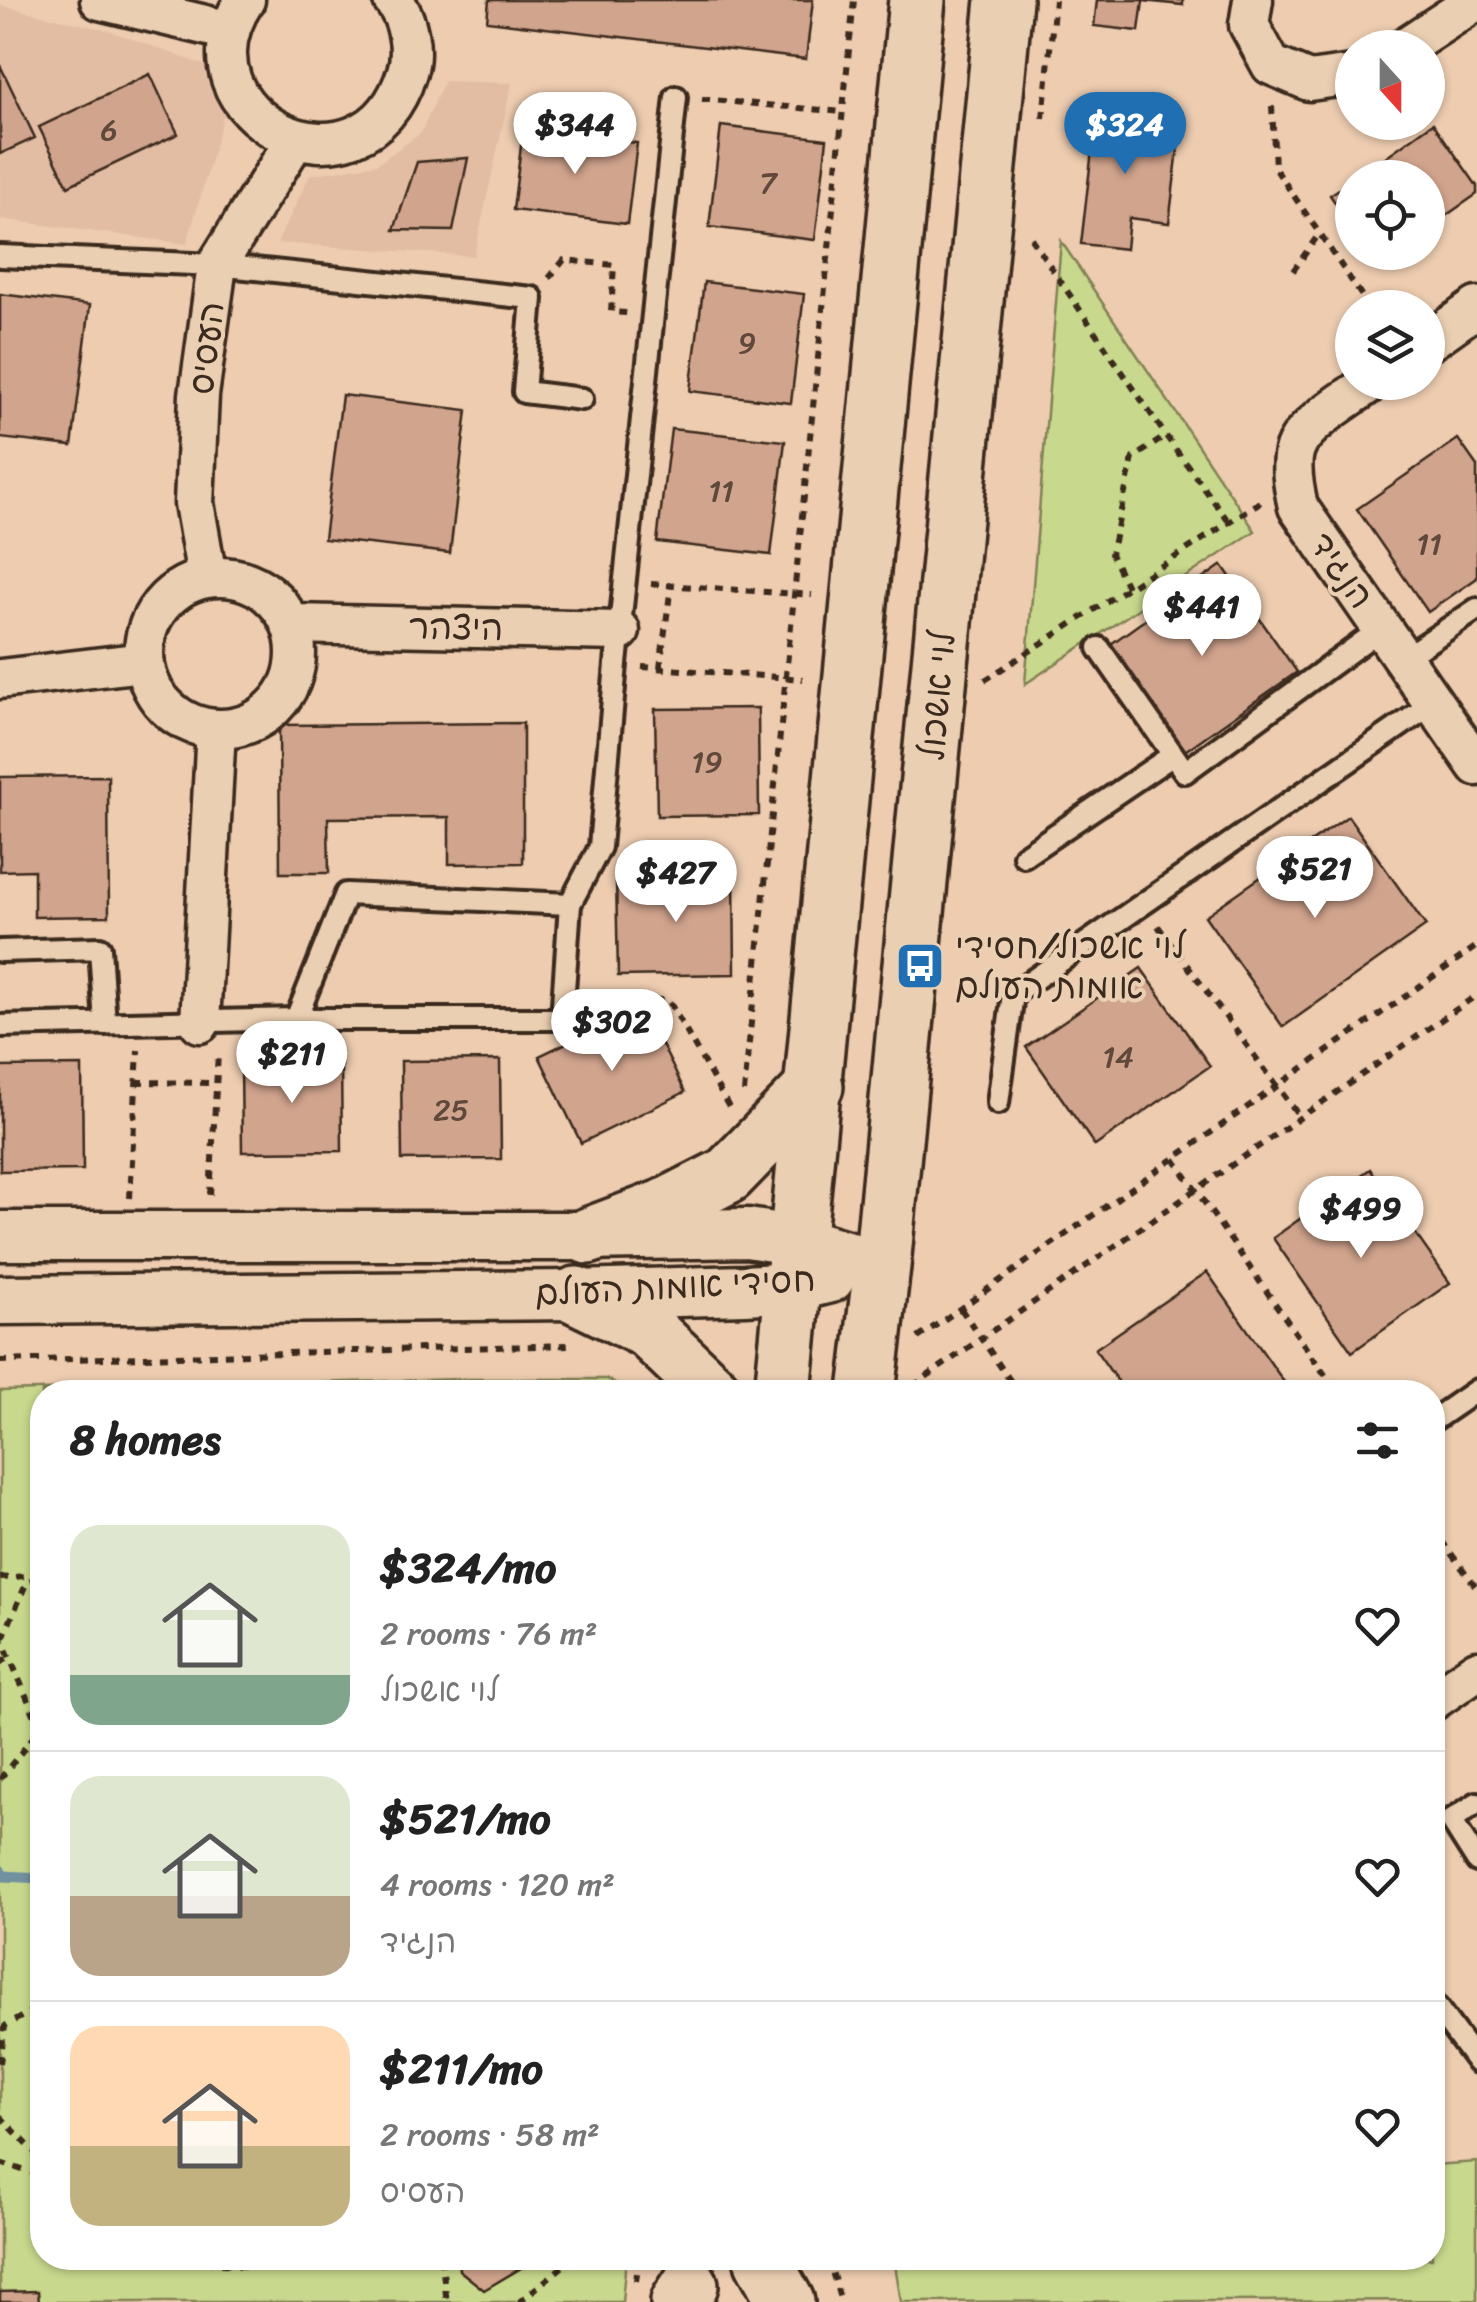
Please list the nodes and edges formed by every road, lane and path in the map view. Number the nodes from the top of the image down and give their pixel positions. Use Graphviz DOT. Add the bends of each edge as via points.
graph roads {
  1 [pos="100,0"];
  2 [pos="393,0"];
  3 [pos="854,0"];
  4 [pos="918,0"];
  5 [pos="1004,0"];
  6 [pos="1252,0"];
  7 [pos="1477,0"];
  8 [pos="237,16"];
  9 [pos="1431,30"];
  10 [pos="1271,65"];
  11 [pos="1335,77"];
  12 [pos="676,97"];
  13 [pos="842,112"];
  14 [pos="295,140"];
  15 [pos="1319,234"];
  16 [pos="1031,238"];
  17 [pos="0,256"];
  18 [pos="564,260"];
  19 [pos="217,264"];
  20 [pos="1293,271"];
  21 [pos="1358,290"];
  22 [pos="1477,307"];
  23 [pos="654,314"];
  24 [pos="1445,330"];
  25 [pos="582,399"];
  26 [pos="1346,400"];
  27 [pos="1166,436"];
  28 [pos="1292,482"];
  29 [pos="1229,522"];
  30 [pos="207,577"];
  31 [pos="625,582"];
  32 [pos="672,586"];
  33 [pos="1127,587"];
  34 [pos="793,593"];
  35 [pos="812,595"];
  36 [pos="1477,609"];
  37 [pos="292,624"];
  38 [pos="1392,644"];
  39 [pos="618,648"];
  40 [pos="1099,648"];
  41 [pos="144,662"];
  42 [pos="660,668"];
  43 [pos="787,678"];
  44 [pos="804,678"];
  45 [pos="0,679"];
  46 [pos="985,680"];
  47 [pos="1433,703"];
  48 [pos="216,730"];
  49 [pos="1173,755"];
  50 [pos="1477,766"];
  51 [pos="1024,856"];
  52 [pos="1141,903"];
  53 [pos="570,904"];
  54 [pos="1477,946"];
  55 [pos="0,951"];
  56 [pos="563,990"];
  57 [pos="1477,995"];
  58 [pos="296,1019"];
  59 [pos="210,1023"];
  60 [pos="105,1024"];
  61 [pos="140,1024"];
  62 [pos="0,1026"];
  63 [pos="136,1082"];
  64 [pos="216,1082"];
  65 [pos="816,1086"];
  66 [pos="1278,1086"];
  67 [pos="744,1096"];
  68 [pos="998,1104"];
  69 [pos="732,1112"];
  70 [pos="1300,1118"];
  71 [pos="1174,1159"];
  72 [pos="1195,1190"];
  73 [pos="0,1236"];
  74 [pos="128,1236"];
  75 [pos="208,1236"];
  76 [pos="588,1236"];
  77 [pos="797,1264"];
  78 [pos="882,1266"];
  79 [pos="0,1300"];
  80 [pos="960,1309"];
  81 [pos="576,1320"];
  82 [pos="982,1338"];
  83 [pos="914,1341"];
  84 [pos="0,1362"];
  85 [pos="700,1380"];
  86 [pos="784,1380"];
  87 [pos="868,1380"];
  88 [pos="921,1380"];
  89 [pos="1010,1380"];
  90 [pos="1329,1380"];
  91 [pos="1477,1390"];
  92 [pos="1445,1411"];
  93 [pos="1445,1545"];
  94 [pos="30,1574"];
  95 [pos="0,1578"];
  96 [pos="30,1581"];
  97 [pos="1477,1588"];
  98 [pos="1,1637"];
  99 [pos="10,1657"];
  100 [pos="0,1663"];
  101 [pos="1477,1670"];
  102 [pos="1445,1692"];
  103 [pos="30,1702"];
  104 [pos="30,1741"];
  105 [pos="0,1779"];
  106 [pos="1477,1803"];
  107 [pos="1477,1861"];
  108 [pos="30,2012"];
  109 [pos="1445,2019"];
  110 [pos="1477,2062"];
  111 [pos="0,2063"];
  112 [pos="0,2116"];
  113 [pos="30,2147"];
  114 [pos="0,2163"];
  115 [pos="30,2172"];
  116 [pos="443,2270"];
  117 [pos="558,2270"];
  118 [pos="832,2270"];
  119 [pos="447,2302"];
  120 [pos="519,2302"];
  121 [pos="841,2302"];
  1 -- 8 [label="street"];
  2 -- 14 [label="street" via="408,34 409,65 400,94 356,136 326,144"];
  3 -- 13 [label="path"];
  4 -- 65 [label="main road"];
  5 -- 78 [label="main road, לוי אשכול"];
  6 -- 10 [label="street" via="1249,25"];
  7 -- 9 [label="street"];
  8 -- 14 [label="street" via="228,59 234,86 248,111"];
  10 -- 11 [label="street" via="1309,81"];
  10 -- 15 [label="path" via="1275,168"];
  12 -- 13 [label="path"];
  12 -- 23 [label="lane"];
  13 -- 34 [label="path"];
  14 -- 19 [label="street, העסיס"];
  15 -- 20 [label="path"];
  15 -- 21 [label="path"];
  16 -- 27 [label="path"];
  17 -- 19 [label="lane"];
  18 -- 23 [label="path" via="614,265 611,312"];
  19 -- 25 [label="lane" via="532,298 524,392"];
  19 -- 30 [label="street, העסיס" via="194,503"];
  22 -- 24 [label="street"];
  23 -- 31 [label="lane"];
  26 -- 28 [label="street" via="1296,445"];
  27 -- 29 [label="path"];
  27 -- 33 [label="path" via="1132,458 1111,554"];
  28 -- 29 [label="path"];
  28 -- 38 [label="street, הנגיד" via="1298,507"];
  29 -- 33 [label="path"];
  30 -- 37 [label="street" via="248,581 267,591"];
  30 -- 41 [label="street" via="166,598 152,617"];
  31 -- 32 [label="path"];
  31 -- 39 [label="lane"];
  32 -- 34 [label="path"];
  32 -- 42 [label="path"];
  33 -- 46 [label="path"];
  34 -- 35 [label="path"];
  34 -- 43 [label="path"];
  36 -- 38 [label="lane"];
  37 -- 39 [label="street, היצהר"];
  37 -- 48 [label="street" via="298,649 283,698 253,721"];
  38 -- 47 [label="street, הנגיד"];
  38 -- 49 [label="lane" via="1185,772"];
  39 -- 42 [label="path"];
  39 -- 53 [label="lane" via="600,847"];
  40 -- 49 [label="lane"];
  41 -- 45 [label="street"];
  41 -- 48 [label="street" via="160,701 195,725"];
  42 -- 43 [label="path"];
  43 -- 44 [label="path"];
  43 -- 67 [label="path"];
  47 -- 50 [label="street, הנגיד"];
  47 -- 52 [label="lane"];
  48 -- 59 [label="street"];
  49 -- 51 [label="lane"];
  52 -- 66 [label="path"];
  52 -- 68 [label="lane" via="1014,994"];
  53 -- 56 [label="lane"];
  53 -- 58 [label="lane" via="346,894"];
  54 -- 66 [label="path"];
  55 -- 60 [label="lane" via="100,948"];
  56 -- 58 [label="lane" via="562,1019"];
  56 -- 69 [label="path" via="670,1002"];
  57 -- 70 [label="path"];
  58 -- 59 [label="lane"];
  59 -- 61 [label="lane"];
  59 -- 64 [label="path"];
  60 -- 61 [label="lane"];
  60 -- 62 [label="lane"];
  61 -- 63 [label="path"];
  63 -- 64 [label="path"];
  63 -- 74 [label="path"];
  64 -- 75 [label="path"];
  65 -- 76 [label="main road" via="728,1175 666,1208"];
  65 -- 77 [label="main road"];
  66 -- 70 [label="path"];
  66 -- 71 [label="path"];
  70 -- 72 [label="path"];
  71 -- 72 [label="path"];
  71 -- 80 [label="path"];
  72 -- 82 [label="path"];
  72 -- 90 [label="path"];
  73 -- 74 [label="street, חסידי אומות העולם"];
  74 -- 75 [label="street, חסידי אומות העולם"];
  75 -- 76 [label="street, חסידי אומות העולם"];
  76 -- 77 [label="street, חסידי אומות העולם" via="746,1232"];
  77 -- 78 [label="street, חסידי אומות העולם"];
  77 -- 81 [label="street, חסידי אומות העולם"];
  77 -- 86 [label="main road"];
  78 -- 87 [label="main road, לוי אשכול"];
  79 -- 81 [label="street, חסידי אומות העולם"];
  80 -- 82 [label="path"];
  80 -- 83 [label="path"];
  81 -- 84 [label="path"];
  81 -- 85 [label="main road" via="648,1330"];
  82 -- 88 [label="path"];
  82 -- 89 [label="path"];
  91 -- 92 [label="lane"];
  93 -- 97 [label="path"];
  94 -- 95 [label="path"];
  96 -- 98 [label="path"];
  98 -- 99 [label="path"];
  99 -- 100 [label="path"];
  99 -- 103 [label="path"];
  101 -- 102 [label="street"];
  104 -- 105 [label="path"];
  106 -- 107 [label="lane" via="1450,1820"];
  108 -- 111 [label="path" via="6,2026"];
  109 -- 110 [label="lane"];
  112 -- 113 [label="path"];
  114 -- 115 [label="path"];
  116 -- 119 [label="path"];
  117 -- 120 [label="path"];
  118 -- 121 [label="path"];
}
